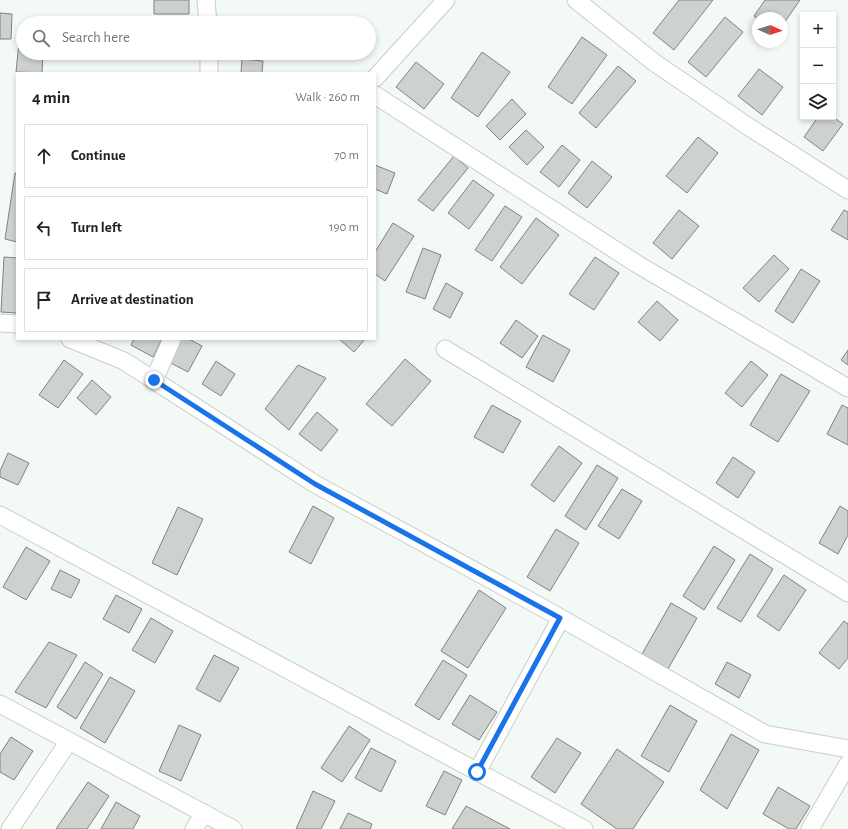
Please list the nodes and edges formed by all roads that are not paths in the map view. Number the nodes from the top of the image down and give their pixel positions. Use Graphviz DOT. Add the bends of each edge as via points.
graph roads {
  1 [pos="206,0"];
  2 [pos="446,0"];
  3 [pos="576,0"];
  4 [pos="207,16"];
  5 [pos="209,60"];
  6 [pos="209,72"];
  7 [pos="376,77"];
  8 [pos="376,96"];
  9 [pos="848,190"];
  10 [pos="0,323"];
  11 [pos="16,324"];
  12 [pos="72,340"];
  13 [pos="172,340"];
  14 [pos="445,349"];
  15 [pos="154,380"];
  16 [pos="848,388"];
  17 [pos="0,515"];
  18 [pos="848,593"];
  19 [pos="560,618"];
  20 [pos="0,704"];
  21 [pos="69,741"];
  22 [pos="848,749"];
  23 [pos="848,764"];
  24 [pos="477,772"];
  25 [pos="204,813"];
  26 [pos="10,829"];
  27 [pos="194,829"];
  28 [pos="233,829"];
  29 [pos="584,829"];
  30 [pos="810,829"];
  1 -- 4 [label="street"];
  2 -- 7 [label="street"];
  3 -- 9 [label="street" via="655,63"];
  5 -- 6 [label="street"];
  8 -- 16 [label="street" via="638,264"];
  10 -- 11 [label="street"];
  12 -- 15 [label="street" via="124,361"];
  13 -- 15 [label="street"];
  14 -- 18 [label="street"];
  15 -- 19 [label="street" via="315,484"];
  17 -- 24 [label="street"];
  19 -- 22 [label="street" via="765,734"];
  19 -- 24 [label="street"];
  20 -- 21 [label="street"];
  21 -- 25 [label="street"];
  21 -- 26 [label="street"];
  23 -- 30 [label="street"];
  24 -- 29 [label="street"];
  25 -- 27 [label="street"];
  25 -- 28 [label="street"];
}
